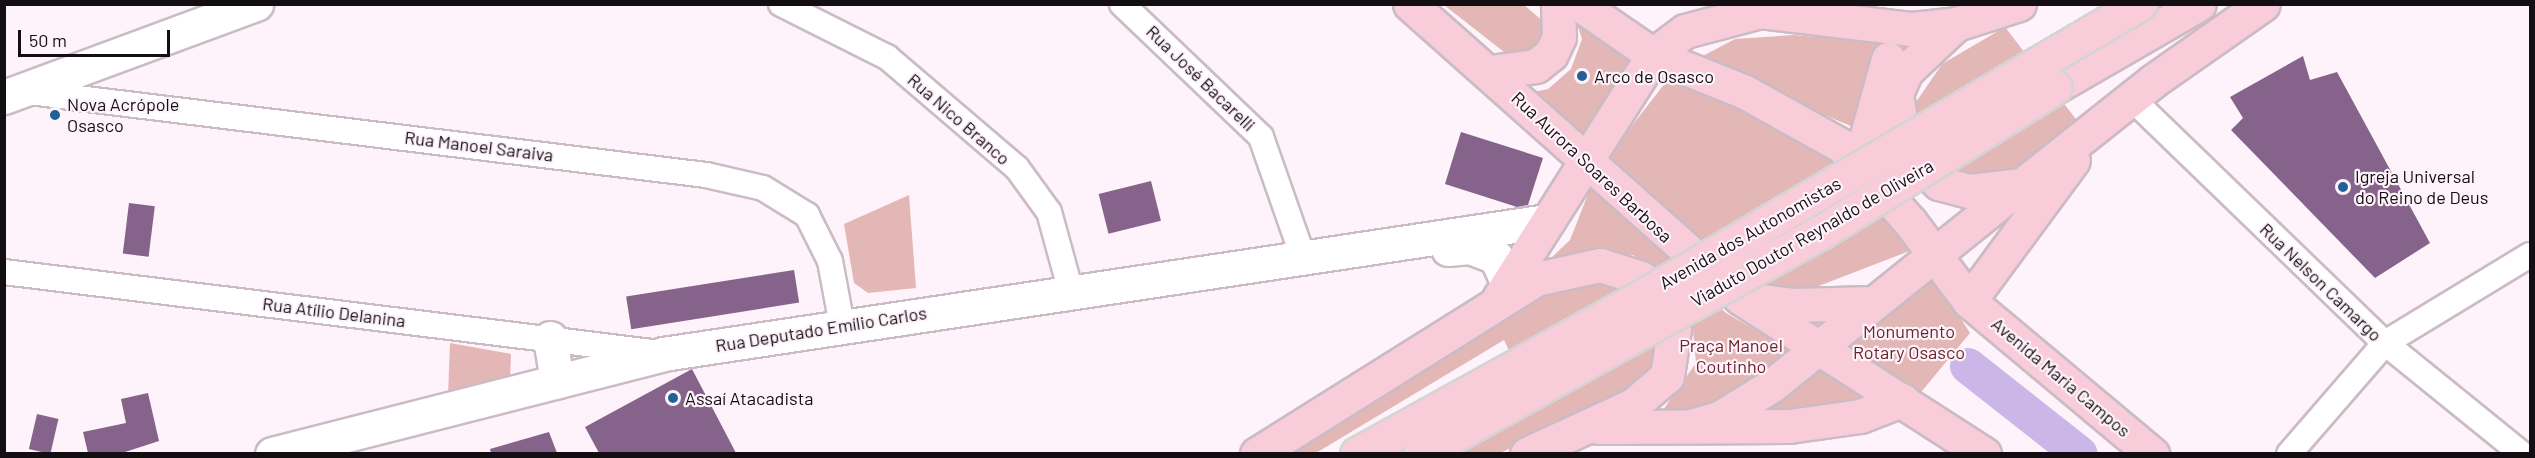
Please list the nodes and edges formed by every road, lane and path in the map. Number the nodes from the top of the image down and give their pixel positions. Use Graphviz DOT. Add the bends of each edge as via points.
graph roads {
  1 [pos="256,4"];
  2 [pos="781,4"];
  3 [pos="1122,4"];
  4 [pos="1410,4"];
  5 [pos="1557,4"];
  6 [pos="1579,4"];
  7 [pos="2019,4"];
  8 [pos="2139,4"];
  9 [pos="2199,4"];
  10 [pos="2263,4"];
  11 [pos="1920,17"];
  12 [pos="1956,24"];
  13 [pos="1653,55"];
  14 [pos="1489,72"];
  15 [pos="15,94"];
  16 [pos="2132,98"];
  17 [pos="2097,129"];
  18 [pos="1860,160"];
  19 [pos="1584,163"];
  20 [pos="2022,185"];
  21 [pos="1547,221"];
  22 [pos="1378,248"];
  23 [pos="1932,255"];
  24 [pos="2530,255"];
  25 [pos="1304,260"];
  26 [pos="4,272"];
  27 [pos="1071,292"];
  28 [pos="1502,292"];
  29 [pos="1741,298"];
  30 [pos="1969,301"];
  31 [pos="1872,303"];
  32 [pos="842,325"];
  33 [pos="550,338"];
  34 [pos="2385,343"];
  35 [pos="1814,349"];
  36 [pos="663,354"];
  37 [pos="556,381"];
  38 [pos="1902,400"];
  39 [pos="1694,425"];
  40 [pos="1583,427"];
  41 [pos="293,451"];
  42 [pos="1257,453"];
  43 [pos="1358,453"];
  44 [pos="1419,453"];
  45 [pos="1527,453"];
  46 [pos="1984,453"];
  47 [pos="2152,453"];
  48 [pos="2289,453"];
  49 [pos="2522,453"];
  1 -- 15 [label="street"];
  2 -- 27 [label="street, Rua Nico Branco" via="887,57 1017,168 1049,213"];
  3 -- 25 [label="street, Rua José Bacarelli" via="1261,137"];
  4 -- 14 [label="main road, Rua Aurora Soares Barbosa"];
  5 -- 14 [label="main road" via="1559,38 1551,54 1518,72"];
  6 -- 13 [label="main road, Avenida Maria Campos"];
  7 -- 12 [label="main road"];
  8 -- 43 [label="main road, Avenida dos Autonomistas, bridge" via="1629,304"];
  9 -- 44 [label="main road, Viaduto Doutor Reynaldo de Oliveira, bridge" via="1821,232"];
  10 -- 16 [label="main road"];
  11 -- 12 [label="main road"];
  11 -- 13 [label="main road" via="1760,11 1685,31"];
  11 -- 18 [label="main road" via="1877,83"];
  12 -- 20 [label="main road" via="1906,71 1896,93 1905,151 1939,183 1969,192"];
  13 -- 18 [label="main road, Avenida Maria Campos" via="1816,127"];
  13 -- 19 [label="main road"];
  14 -- 19 [label="main road, Rua Aurora Soares Barbosa"];
  15 -- 32 [label="street, Rua Manoel Saraiva" via="706,174 763,188 807,215 830,261"];
  16 -- 17 [label="main road"];
  16 -- 34 [label="street, Rua Nelson Camargo"];
  17 -- 20 [label="main road"];
  17 -- 30 [label="main road"];
  18 -- 23 [label="main road, Avenida Maria Campos"];
  19 -- 21 [label="main road"];
  19 -- 29 [label="main road, Rua Aurora Soares Barbosa"];
  20 -- 23 [label="main road"];
  21 -- 22 [label="street, Rua Deputado Emílio Carlos"];
  21 -- 28 [label="main road"];
  22 -- 25 [label="street, Rua Deputado Emílio Carlos"];
  22 -- 28 [label="street, Rua Deputado Emílio Carlos" via="1408,252 1470,247 1496,257"];
  23 -- 30 [label="main road, Avenida Maria Campos"];
  23 -- 31 [label="main road"];
  24 -- 34 [label="street"];
  25 -- 27 [label="street, Rua Deputado Emílio Carlos"];
  26 -- 33 [label="street, Rua Atílio Delanina"];
  27 -- 32 [label="street, Rua Deputado Emílio Carlos"];
  28 -- 40 [label="main road" via="1536,279 1600,265 1641,278 1659,295 1674,329 1667,376 1633,405"];
  28 -- 42 [label="main road"];
  29 -- 31 [label="main road" via="1793,305"];
  29 -- 35 [label="main road, Rua Aurora Soares Barbosa"];
  30 -- 47 [label="main road, Avenida Maria Campos"];
  31 -- 35 [label="main road"];
  32 -- 36 [label="street, Rua Deputado Emílio Carlos"];
  33 -- 36 [label="street, Rua Atílio Delanina"];
  33 -- 37 [label="street"];
  34 -- 48 [label="street"];
  34 -- 49 [label="street, Rua Nelson Camargo"];
  35 -- 38 [label="main road, Rua Aurora Soares Barbosa"];
  35 -- 39 [label="main road" via="1744,404"];
  36 -- 37 [label="street, Rua Deputado Emílio Carlos"];
  37 -- 41 [label="street, Rua Deputado Emílio Carlos"];
  38 -- 39 [label="main road" via="1860,416 1789,426"];
  38 -- 46 [label="main road, Rua Aurora Soares Barbosa"];
  39 -- 40 [label="main road"];
  40 -- 45 [label="main road"];
}
